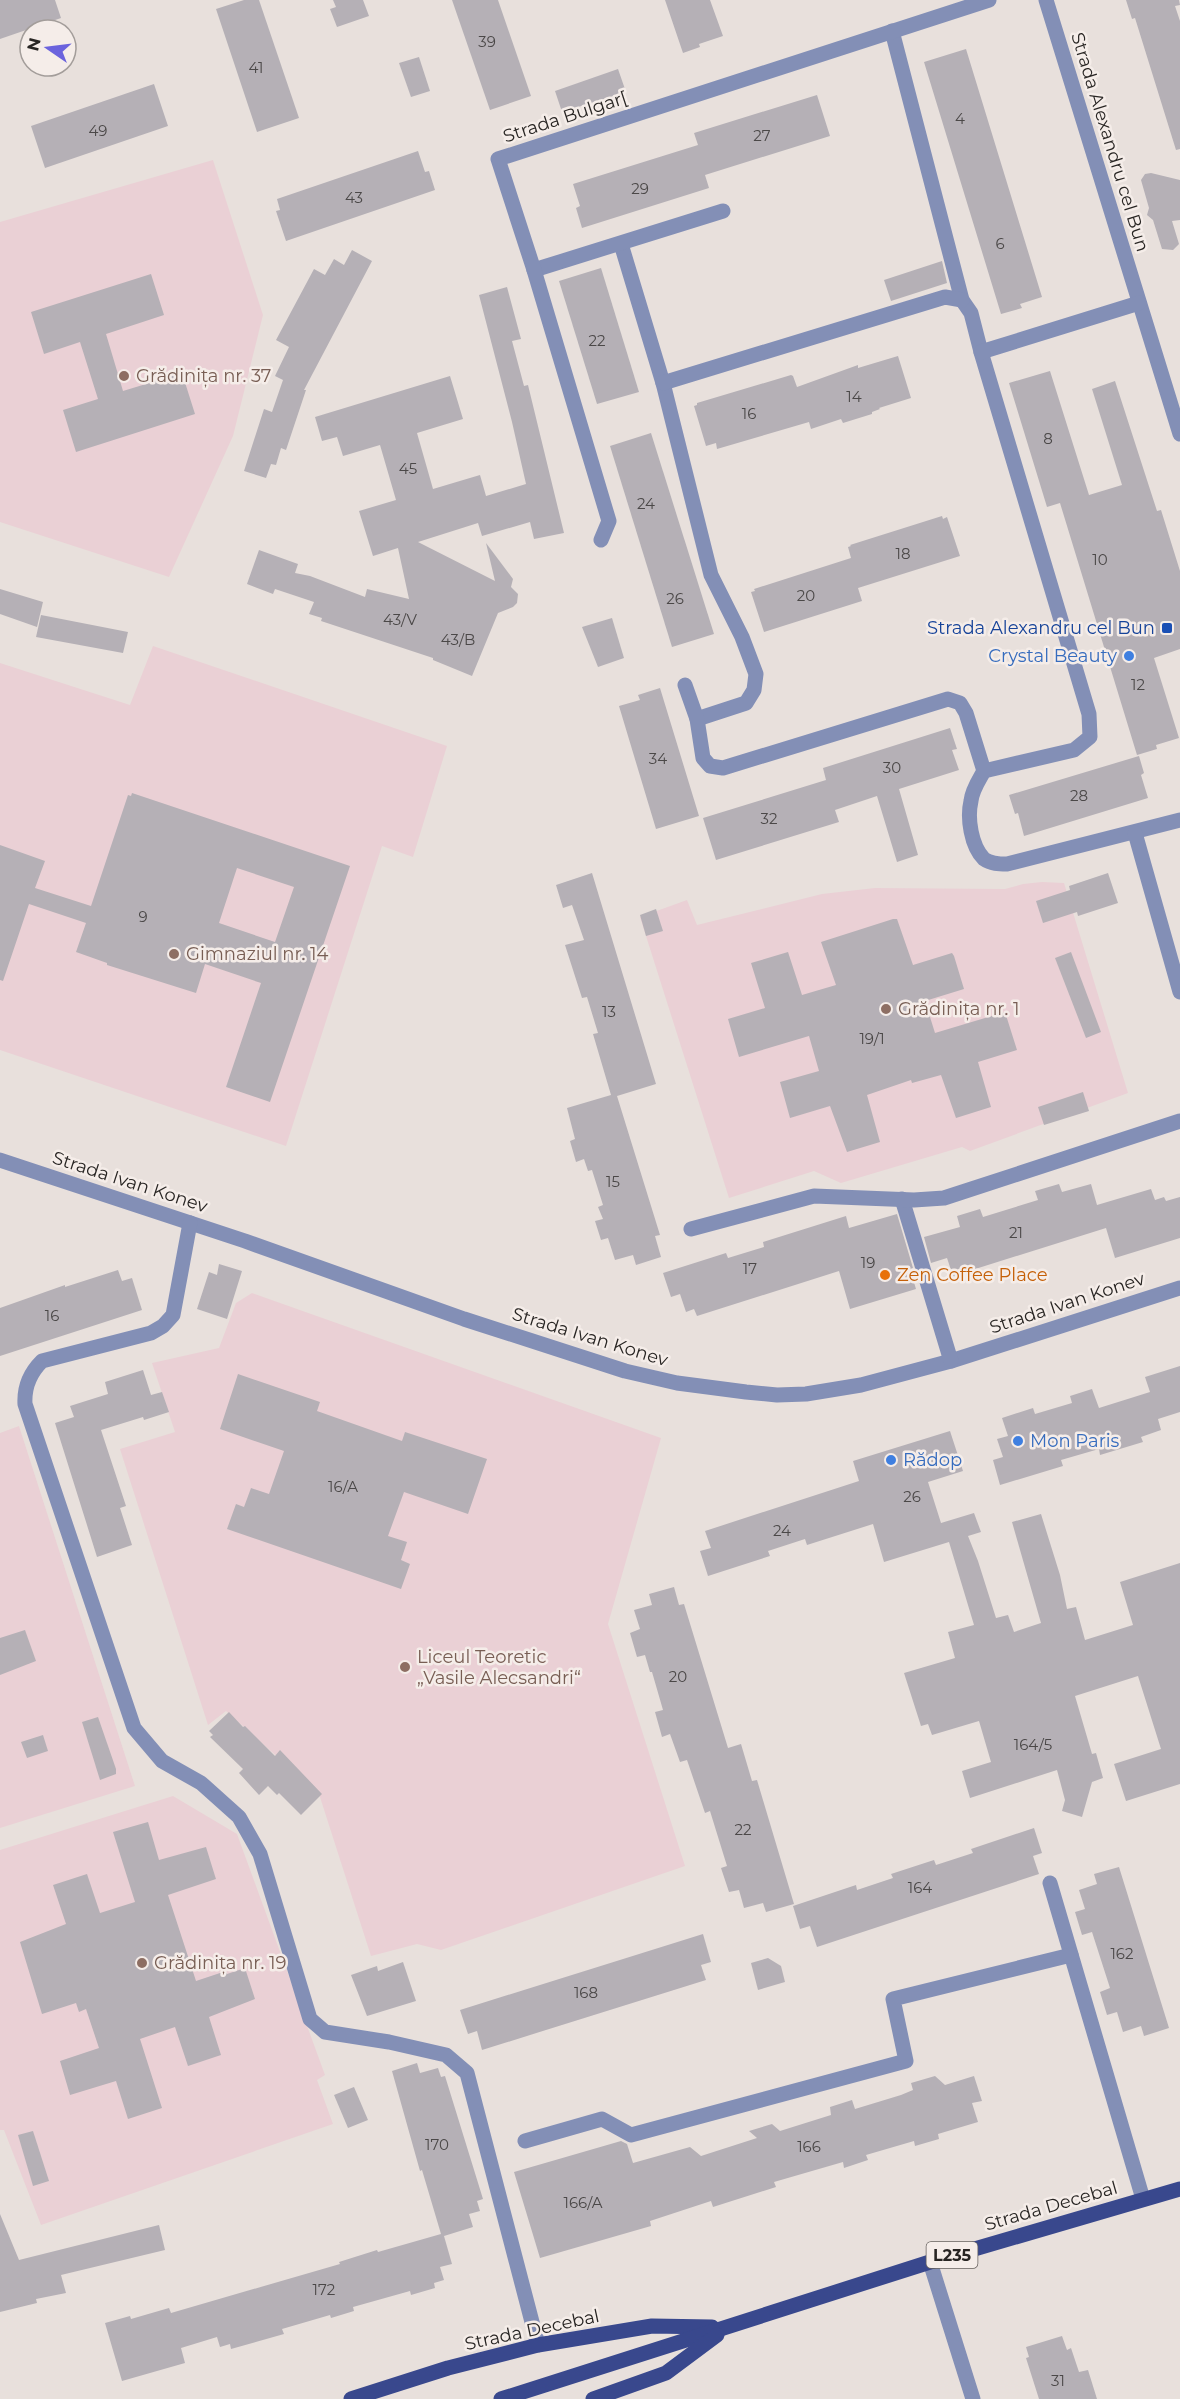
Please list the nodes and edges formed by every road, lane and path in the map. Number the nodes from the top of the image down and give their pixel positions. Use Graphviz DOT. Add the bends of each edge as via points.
graph roads {
  1 [pos="990,0"];
  2 [pos="1046,0"];
  3 [pos="892,31"];
  4 [pos="723,211"];
  5 [pos="621,244"];
  6 [pos="534,270"];
  7 [pos="962,300"];
  8 [pos="1139,303"];
  9 [pos="981,352"];
  10 [pos="663,383"];
  11 [pos="1180,434"];
  12 [pos="601,540"];
  13 [pos="685,685"];
  14 [pos="697,719"];
  15 [pos="984,771"];
  16 [pos="1180,820"];
  17 [pos="1135,833"];
  18 [pos="1180,993"];
  19 [pos="1180,1121"];
  20 [pos="0,1160"];
  21 [pos="902,1199"];
  22 [pos="190,1222"];
  23 [pos="691,1229"];
  24 [pos="1180,1288"];
  25 [pos="951,1361"];
  26 [pos="1050,1883"];
  27 [pos="1071,1955"];
  28 [pos="525,2142"];
  29 [pos="1180,2189"];
  30 [pos="1143,2199"];
  31 [pos="930,2262"];
  32 [pos="727,2327"];
  33 [pos="538,2345"];
  34 [pos="351,2399"];
  35 [pos="501,2399"];
  36 [pos="593,2399"];
  37 [pos="973,2399"];
  1 -- 3 [label="street, Strada Bulgar["];
  2 -- 8 [label="street, Strada Alexandru cel Bun"];
  3 -- 6 [label="street, Strada Bulgar[" via="498,159"];
  3 -- 7 [label="street"];
  4 -- 5 [label="street"];
  5 -- 6 [label="street"];
  5 -- 10 [label="street"];
  6 -- 12 [label="street, Strada Bulgar[" via="609,521"];
  7 -- 9 [label="street" via="971,313"];
  7 -- 10 [label="street" via="945,297"];
  8 -- 9 [label="street"];
  8 -- 11 [label="street, Strada Alexandru cel Bun"];
  9 -- 15 [label="street" via="1089,714 1090,737 1074,750"];
  10 -- 14 [label="street" via="711,575 756,674 754,690 746,703"];
  13 -- 14 [label="street"];
  14 -- 15 [label="street" via="703,758 710,766 723,768 948,699 960,703 966,713"];
  15 -- 17 [label="street" via="969,813 975,842 990,862 1007,864"];
  16 -- 17 [label="street"];
  17 -- 18 [label="street"];
  19 -- 21 [label="street" via="944,1198"];
  20 -- 22 [label="street, Strada Ivan Konev"];
  21 -- 23 [label="street" via="814,1196"];
  21 -- 25 [label="street"];
  22 -- 25 [label="street, Strada Ivan Konev" via="464,1319 625,1371 677,1383 777,1395 806,1394 861,1385"];
  22 -- 33 [label="street" via="177,1300 164,1326 151,1333 42,1361 33,1370 24,1392 25,1404 134,1728 162,1761 201,1783 239,1817 260,1854 310,2019 325,2032 446,2055 467,2073"];
  24 -- 25 [label="street, Strada Ivan Konev"];
  26 -- 27 [label="street"];
  27 -- 28 [label="street" via="893,1999 906,2061 631,2136 602,2119"];
  27 -- 30 [label="street"];
  29 -- 30 [label="main road, Strada Decebal / L235"];
  30 -- 31 [label="main road, Strada Decebal / L235"];
  31 -- 32 [label="main road, Strada Decebal / L235"];
  31 -- 37 [label="street"];
  32 -- 33 [label="main road, Strada Decebal / L235" via="652,2326"];
  32 -- 35 [label="main road, Strada Decebal"];
  32 -- 36 [label="main road, Strada Decebal / L235" via="666,2373"];
  33 -- 34 [label="main road, Strada Decebal / L235"];
}
